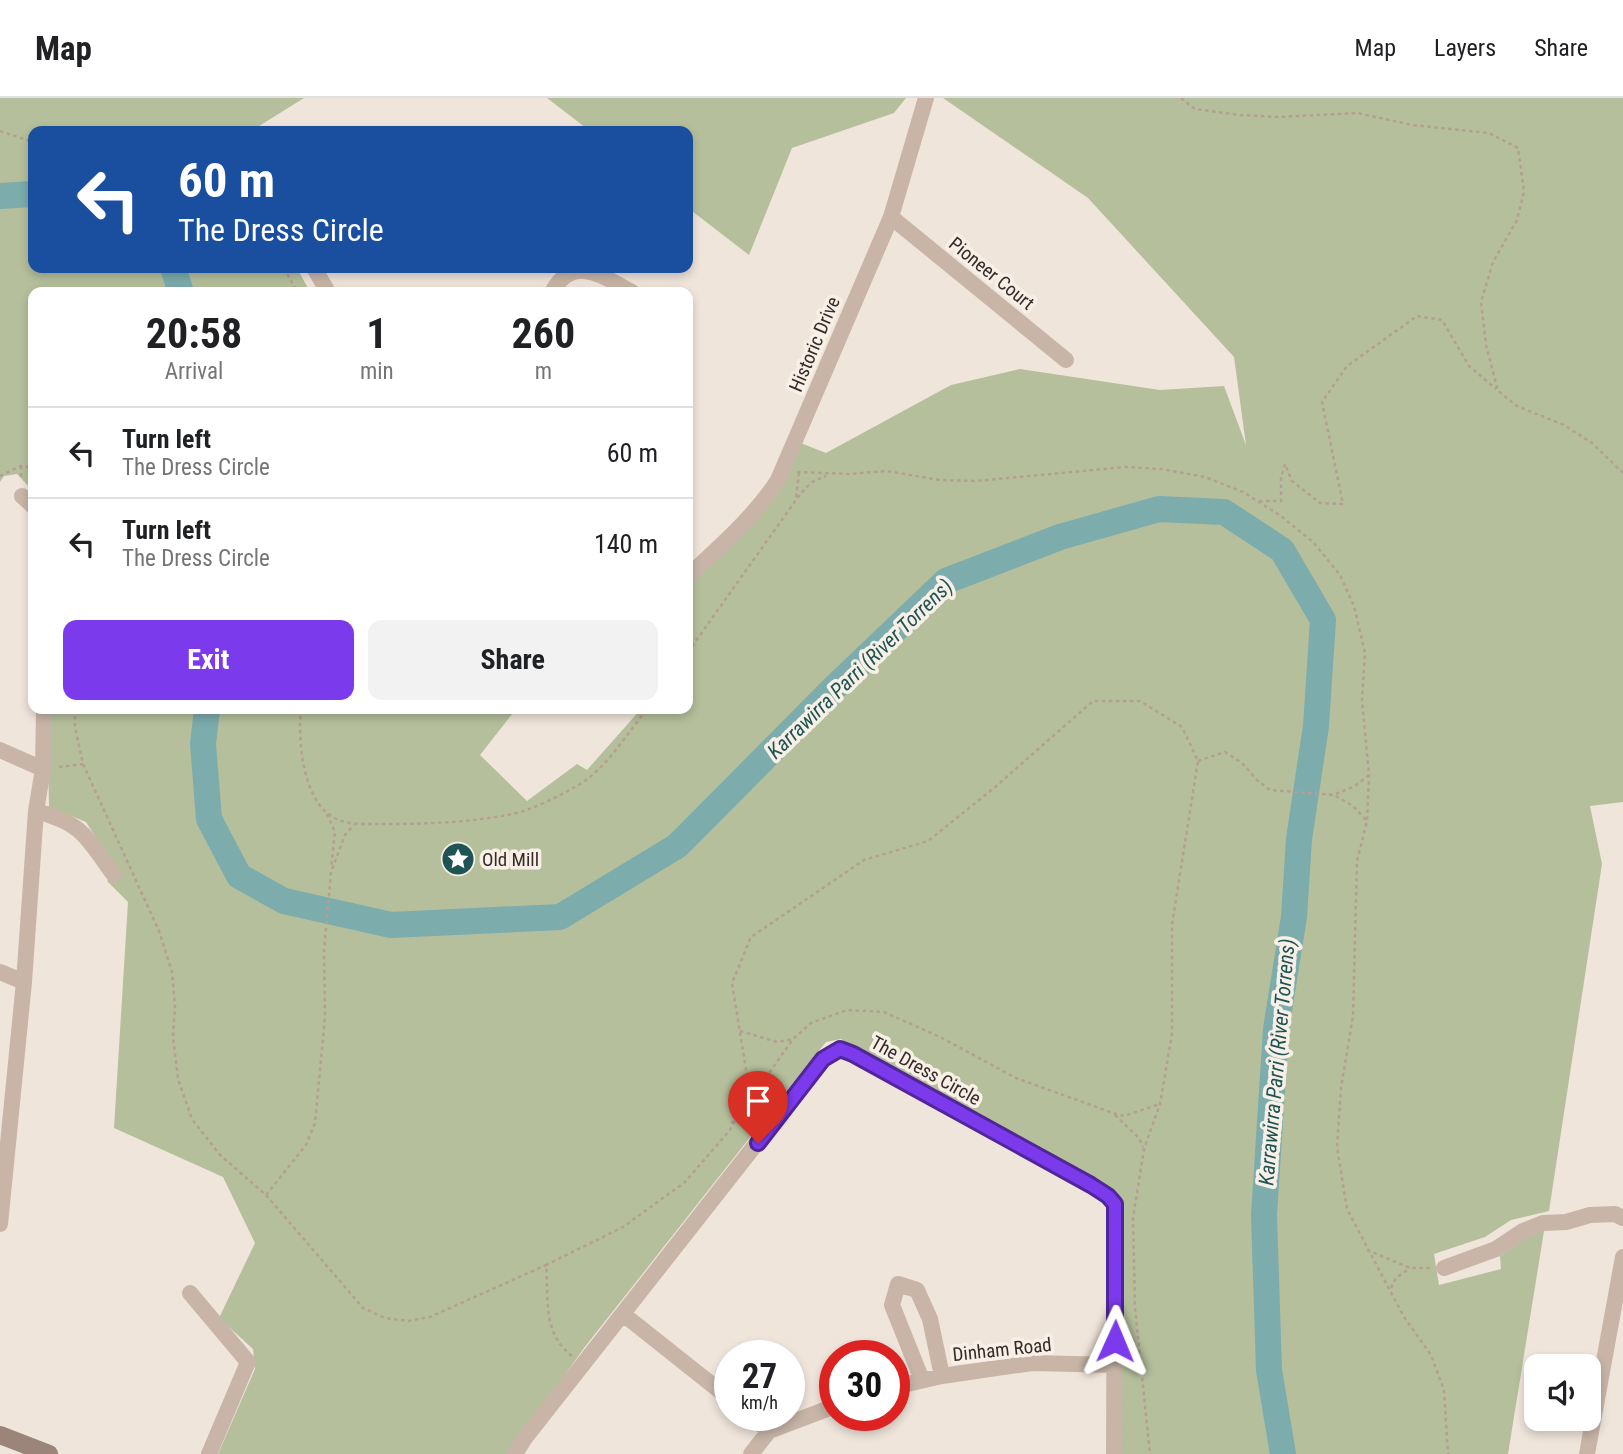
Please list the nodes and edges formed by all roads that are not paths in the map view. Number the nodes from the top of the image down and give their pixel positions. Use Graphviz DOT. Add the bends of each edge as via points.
graph roads {
  1 [pos="926,98"];
  2 [pos="891,217"];
  3 [pos="571,273"];
  4 [pos="596,273"];
  5 [pos="555,287"];
  6 [pos="622,287"];
  7 [pos="1066,360"];
  8 [pos="693,571"];
  9 [pos="44,714"];
  10 [pos="0,750"];
  11 [pos="43,769"];
  12 [pos="36,811"];
  13 [pos="114,875"];
  14 [pos="0,972"];
  15 [pos="24,982"];
  16 [pos="1,1195"];
  17 [pos="1623,1218"];
  18 [pos="0,1224"];
  19 [pos="1623,1257"];
  20 [pos="1444,1268"];
  21 [pos="190,1293"];
  22 [pos="623,1314"];
  23 [pos="1115,1365"];
  24 [pos="942,1376"];
  25 [pos="922,1380"];
  26 [pos="910,1383"];
  27 [pos="714,1386"];
  28 [pos="769,1431"];
  29 [pos="0,1435"];
  30 [pos="49,1454"];
  31 [pos="209,1454"];
  32 [pos="515,1454"];
  33 [pos="751,1454"];
  34 [pos="1114,1454"];
  35 [pos="1587,1454"];
  1 -- 2 [label="street, Historic Drive"];
  2 -- 7 [label="street, Pioneer Court"];
  2 -- 8 [label="street, Historic Drive" via="791,470"];
  3 -- 5 [label="street"];
  4 -- 6 [label="street"];
  9 -- 11 [label="street"];
  10 -- 11 [label="street"];
  11 -- 12 [label="street"];
  12 -- 13 [label="street" via="82,831"];
  12 -- 15 [label="street"];
  14 -- 15 [label="street"];
  15 -- 16 [label="street"];
  16 -- 18 [label="street"];
  17 -- 20 [label="street" via="1590,1215 1543,1223 1496,1250"];
  19 -- 35 [label="street"];
  21 -- 31 [label="street" via="248,1362"];
  22 -- 23 [label="street, The Dress Circle" via="823,1059 840,1049 1091,1185 1115,1204"];
  22 -- 27 [label="street"];
  22 -- 32 [label="street, The Dress Circle"];
  23 -- 24 [label="street, Dinham Road" via="1032,1363"];
  23 -- 34 [label="street, The Dress Circle"];
  24 -- 25 [label="street, Dinham Road"];
  24 -- 25 [label="street" via="930,1319 917,1290 898,1284 892,1305"];
  25 -- 26 [label="street, Dinham Road"];
  28 -- 33 [label="street"];
  29 -- 30 [label="street"];
}
